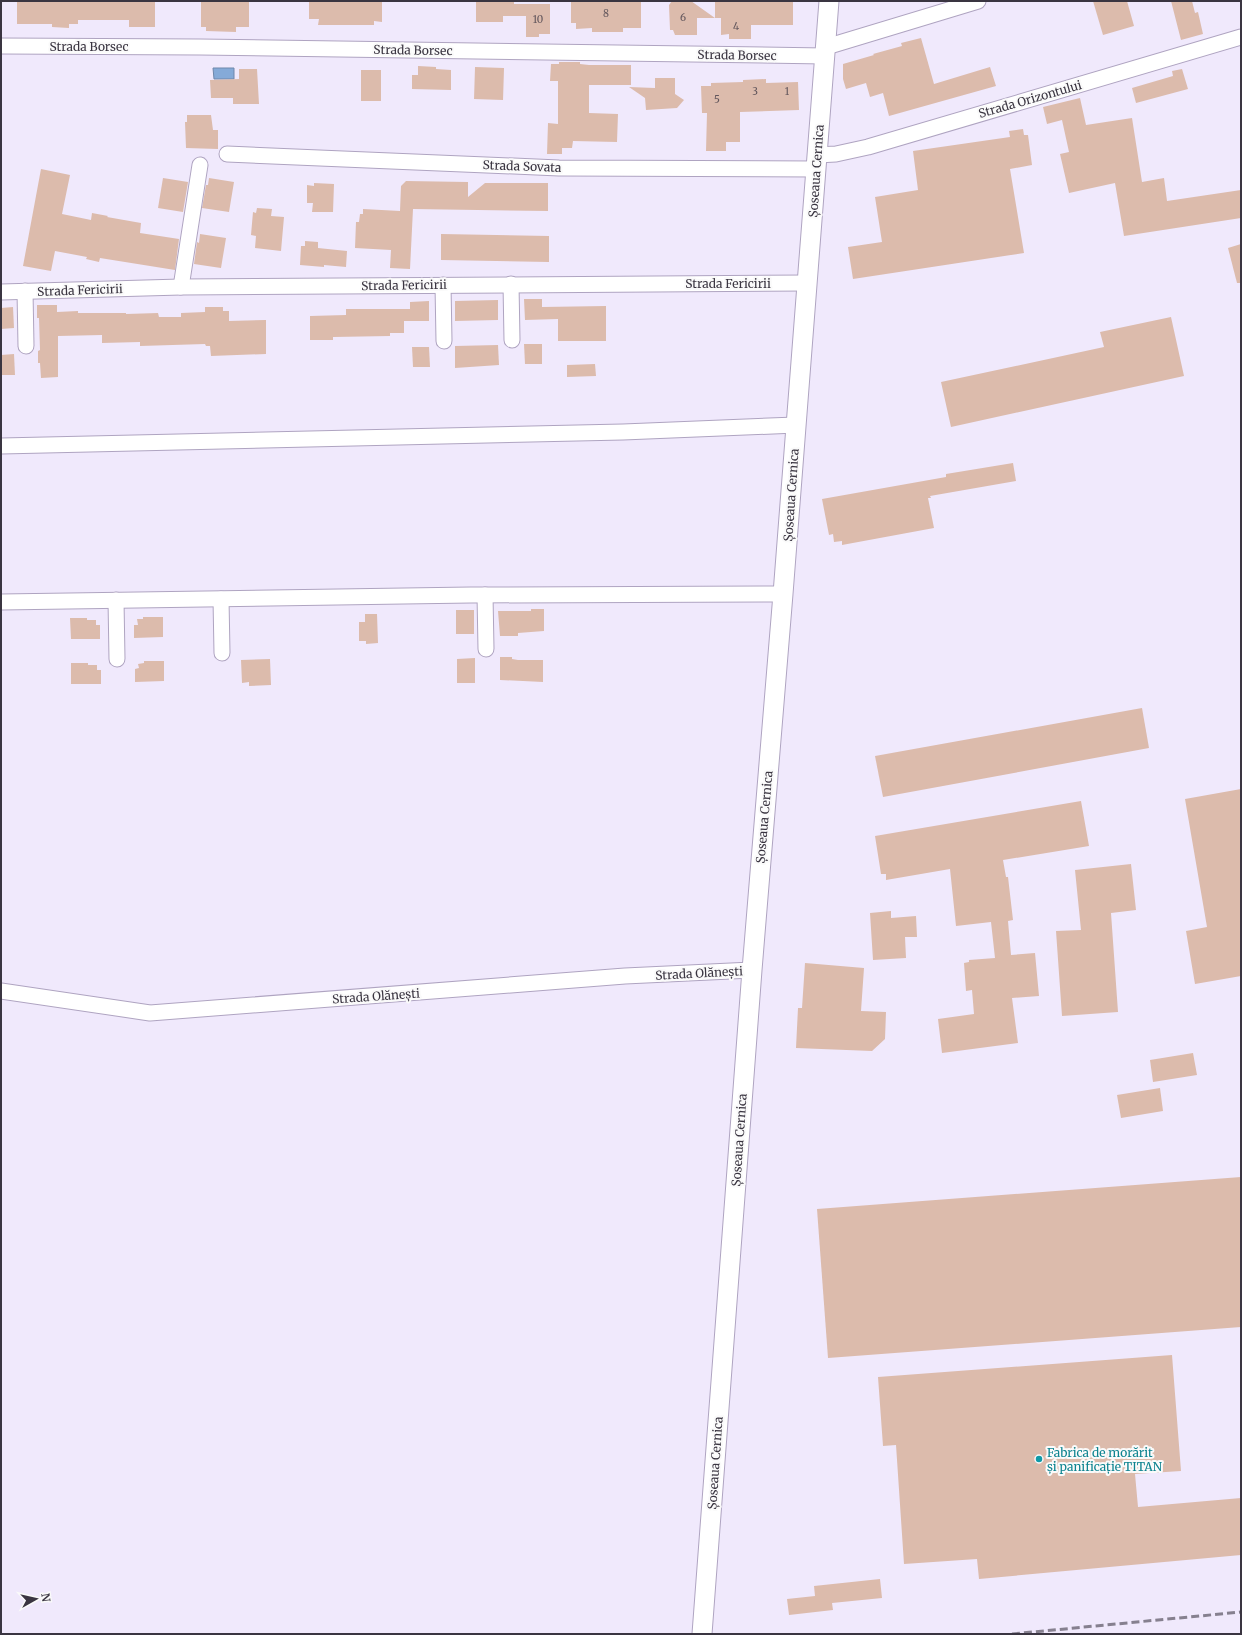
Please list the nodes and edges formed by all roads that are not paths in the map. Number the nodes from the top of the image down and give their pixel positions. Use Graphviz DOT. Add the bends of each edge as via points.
graph roads {
  1 [pos="829,1"];
  2 [pos="978,1"];
  3 [pos="1241,37"];
  4 [pos="1,46"];
  5 [pos="825,52"];
  6 [pos="227,154"];
  7 [pos="817,162"];
  8 [pos="200,165"];
  9 [pos="807,283"];
  10 [pos="511,284"];
  11 [pos="443,285"];
  12 [pos="181,287"];
  13 [pos="1,292"];
  14 [pos="25,292"];
  15 [pos="512,340"];
  16 [pos="444,341"];
  17 [pos="26,346"];
  18 [pos="796,425"];
  19 [pos="1,446"];
  20 [pos="783,594"];
  21 [pos="486,595"];
  22 [pos="220,599"];
  23 [pos="116,600"];
  24 [pos="1,602"];
  25 [pos="486,649"];
  26 [pos="222,653"];
  27 [pos="117,659"];
  28 [pos="752,970"];
  29 [pos="1,991"];
  30 [pos="702,1634"];
  1 -- 5 [label="street, Șoseaua Cernica"];
  2 -- 5 [label="street, Strada Borsec"];
  3 -- 7 [label="street, Strada Orizontului" via="868,147 836,154"];
  4 -- 5 [label="street, Strada Borsec"];
  5 -- 7 [label="street, Șoseaua Cernica"];
  6 -- 7 [label="street, Strada Sovata" via="559,168"];
  7 -- 9 [label="street, Șoseaua Cernica"];
  8 -- 12 [label="street"];
  9 -- 10 [label="street, Strada Fericirii"];
  9 -- 18 [label="street, Șoseaua Cernica"];
  10 -- 11 [label="street, Strada Fericirii"];
  10 -- 15 [label="street"];
  11 -- 12 [label="street, Strada Fericirii"];
  11 -- 16 [label="street"];
  12 -- 14 [label="street, Strada Fericirii"];
  13 -- 14 [label="street, Strada Fericirii"];
  14 -- 17 [label="street"];
  18 -- 19 [label="street" via="623,432"];
  18 -- 20 [label="street, Șoseaua Cernica"];
  20 -- 21 [label="street"];
  20 -- 28 [label="street, Șoseaua Cernica"];
  21 -- 22 [label="street"];
  21 -- 25 [label="street"];
  22 -- 23 [label="street"];
  22 -- 26 [label="street"];
  23 -- 24 [label="street"];
  23 -- 27 [label="street"];
  28 -- 29 [label="street, Strada Olănești" via="626,976 150,1013"];
  28 -- 30 [label="street, Șoseaua Cernica"];
}
